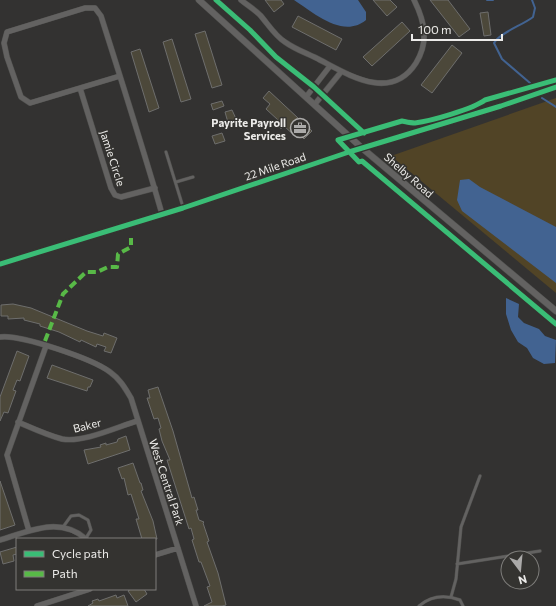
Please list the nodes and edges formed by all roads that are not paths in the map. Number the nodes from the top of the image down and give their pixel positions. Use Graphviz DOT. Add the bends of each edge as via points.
graph roads {
  1 [pos="199,0"];
  2 [pos="241,0"];
  3 [pos="414,0"];
  4 [pos="330,66"];
  5 [pos="341,72"];
  6 [pos="120,76"];
  7 [pos="556,87"];
  8 [pos="80,88"];
  9 [pos="306,97"];
  10 [pos="315,104"];
  11 [pos="362,148"];
  12 [pos="166,152"];
  13 [pos="193,177"];
  14 [pos="176,182"];
  15 [pos="155,188"];
  16 [pos="183,208"];
  17 [pos="162,214"];
  18 [pos="0,264"];
  19 [pos="556,311"];
  20 [pos="0,337"];
  21 [pos="46,346"];
  22 [pos="138,421"];
  23 [pos="18,422"];
  24 [pos="480,476"];
  25 [pos="63,527"];
  26 [pos="29,531"];
  27 [pos="84,538"];
  28 [pos="87,538"];
  29 [pos="0,540"];
  30 [pos="178,548"];
  31 [pos="156,555"];
  32 [pos="500,557"];
  33 [pos="458,564"];
  34 [pos="87,590"];
  35 [pos="451,596"];
  36 [pos="37,606"];
  37 [pos="196,606"];
  38 [pos="419,606"];
  39 [pos="463,606"];
  1 -- 9 [label="street, Shelby Road"];
  2 -- 4 [label="street" via="260,15 284,42"];
  3 -- 5 [label="street" via="425,37 420,56 409,71 393,81 376,84"];
  4 -- 5 [label="street"];
  4 -- 9 [label="street"];
  5 -- 10 [label="street"];
  6 -- 8 [label="street"];
  6 -- 8 [label="street" via="101,16 95,8 85,8 7,32 4,43 21,97 30,103"];
  6 -- 15 [label="street"];
  7 -- 11 [label="street, 22 Mile Road"];
  8 -- 15 [label="street, Jamie Circle" via="115,195 121,197"];
  9 -- 10 [label="street, Shelby Road"];
  10 -- 11 [label="street, Shelby Road"];
  11 -- 16 [label="street, 22 Mile Road"];
  11 -- 19 [label="street, Shelby Road"];
  12 -- 14 [label="lane"];
  13 -- 14 [label="lane"];
  14 -- 16 [label="lane"];
  15 -- 17 [label="street"];
  16 -- 17 [label="street, 22 Mile Road"];
  17 -- 18 [label="street, 22 Mile Road"];
  20 -- 21 [label="street" via="25,339"];
  21 -- 22 [label="street, West Central Park" via="108,370 127,392"];
  21 -- 23 [label="street"];
  22 -- 23 [label="street, Baker" via="70,439 57,437"];
  22 -- 30 [label="street, West Central Park"];
  23 -- 26 [label="street" via="7,455"];
  24 -- 33 [label="lane" via="461,528"];
  25 -- 26 [label="street"];
  25 -- 27 [label="street"];
  25 -- 28 [label="lane" via="71,516 79,515 88,520 91,530"];
  26 -- 29 [label="street"];
  30 -- 31 [label="street"];
  30 -- 37 [label="street, West Central Park"];
  32 -- 33 [label="lane"];
  33 -- 35 [label="lane"];
  34 -- 36 [label="street"];
  35 -- 38 [label="lane" via="434,598"];
  35 -- 39 [label="lane" via="460,600"];
}
